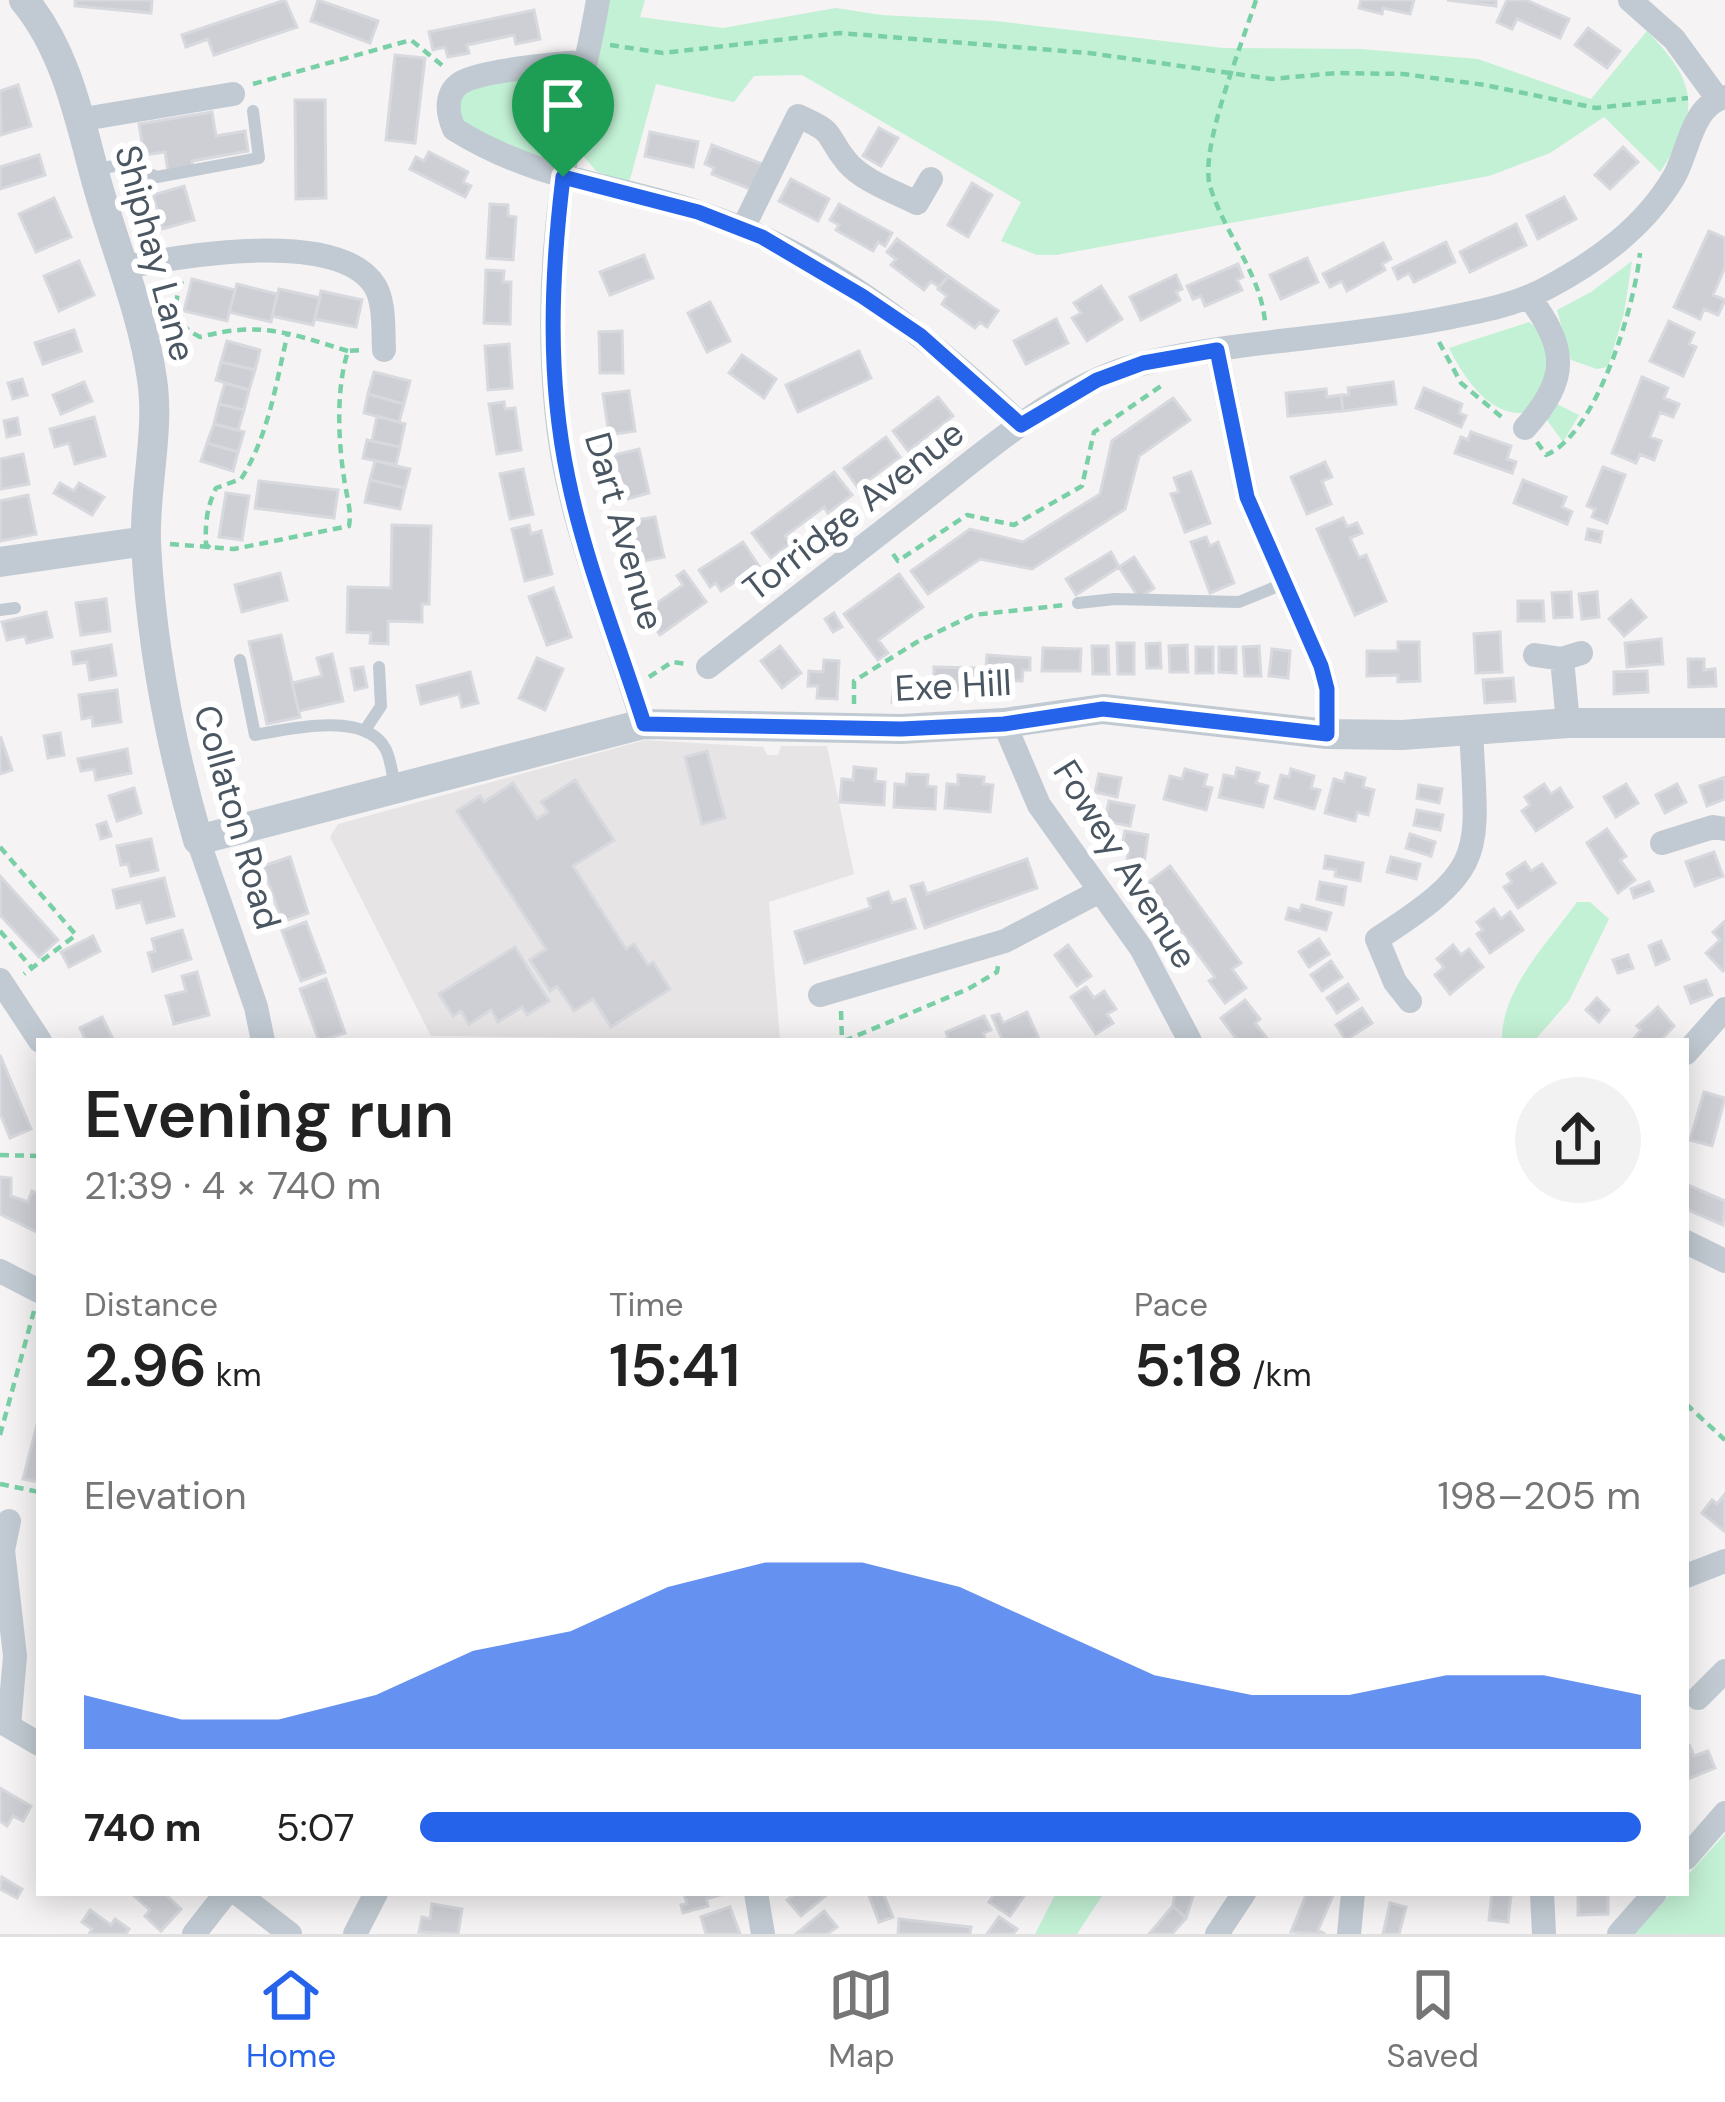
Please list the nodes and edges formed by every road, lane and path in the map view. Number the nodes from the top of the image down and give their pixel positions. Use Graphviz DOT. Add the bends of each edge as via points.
graph roads {
  1 [pos="24,0"];
  2 [pos="598,0"];
  3 [pos="1256,0"];
  4 [pos="1630,0"];
  5 [pos="587,51"];
  6 [pos="1232,74"];
  7 [pos="461,81"];
  8 [pos="233,94"];
  9 [pos="1721,97"];
  10 [pos="253,111"];
  11 [pos="78,119"];
  12 [pos="94,169"];
  13 [pos="563,177"];
  14 [pos="931,179"];
  15 [pos="743,228"];
  16 [pos="183,255"];
  17 [pos="126,267"];
  18 [pos="1529,297"];
  19 [pos="287,332"];
  20 [pos="1267,344"];
  21 [pos="384,350"];
  22 [pos="1217,350"];
  23 [pos="348,351"];
  24 [pos="1160,360"];
  25 [pos="1021,425"];
  26 [pos="1526,428"];
  27 [pos="878,536"];
  28 [pos="146,541"];
  29 [pos="212,550"];
  30 [pos="0,562"];
  31 [pos="1283,584"];
  32 [pos="1078,603"];
  33 [pos="15,608"];
  34 [pos="0,610"];
  35 [pos="1535,655"];
  36 [pos="240,660"];
  37 [pos="379,667"];
  38 [pos="708,667"];
  39 [pos="632,688"];
  40 [pos="1568,723"];
  41 [pos="1725,723"];
  42 [pos="644,724"];
  43 [pos="1004,724"];
  44 [pos="854,728"];
  45 [pos="1471,728"];
  46 [pos="365,730"];
  47 [pos="1327,734"];
  48 [pos="395,787"];
  49 [pos="1725,829"];
  50 [pos="198,840"];
  51 [pos="1662,843"];
  52 [pos="0,847"];
  53 [pos="1100,890"];
  54 [pos="0,932"];
  55 [pos="1005,941"];
  56 [pos="32,968"];
  57 [pos="2,984"];
  58 [pos="820,995"];
  59 [pos="1410,1001"];
  60 [pos="1725,1009"];
  61 [pos="868,1037"];
  62 [pos="38,1038"];
  63 [pos="262,1038"];
  64 [pos="1188,1038"];
  65 [pos="1689,1050"];
  66 [pos="0,1155"];
  67 [pos="36,1156"];
  68 [pos="1689,1243"];
  69 [pos="1725,1261"];
  70 [pos="0,1271"];
  71 [pos="36,1290"];
  72 [pos="36,1303"];
  73 [pos="1689,1407"];
  74 [pos="0,1435"];
  75 [pos="1725,1440"];
  76 [pos="0,1484"];
  77 [pos="36,1491"];
  78 [pos="4,1520"];
  79 [pos="1725,1561"];
  80 [pos="1689,1575"];
  81 [pos="3,1576"];
  82 [pos="7,1638"];
  83 [pos="1725,1671"];
  84 [pos="1698,1698"];
  85 [pos="4,1724"];
  86 [pos="36,1742"];
  87 [pos="1725,1813"];
  88 [pos="1689,1855"];
  89 [pos="224,1896"];
  90 [pos="241,1896"];
  91 [pos="374,1896"];
  92 [pos="757,1896"];
  93 [pos="1242,1896"];
  94 [pos="1353,1896"];
  95 [pos="1543,1896"];
  96 [pos="1652,1896"];
  97 [pos="194,1934"];
  98 [pos="290,1934"];
  99 [pos="355,1934"];
  100 [pos="764,1934"];
  101 [pos="1217,1934"];
  102 [pos="1349,1934"];
  103 [pos="1544,1934"];
  104 [pos="1619,1934"];
  1 -- 11 [label="street, Shiphay Lane" via="60,56"];
  2 -- 5 [label="street, Dart Avenue"];
  3 -- 6 [label="path"];
  4 -- 9 [label="street"];
  5 -- 6 [label="path" via="663,53 841,33"];
  5 -- 7 [label="street"];
  5 -- 13 [label="street, Dart Avenue"];
  6 -- 9 [label="path" via="1403,74 1596,108"];
  6 -- 20 [label="path" via="1206,170 1263,301"];
  7 -- 8 [label="path" via="411,40"];
  7 -- 13 [label="street" via="450,95 454,129"];
  8 -- 11 [label="street"];
  9 -- 18 [label="street, Torridge Avenue" via="1701,115 1676,175 1647,215 1607,251"];
  10 -- 12 [label="lane" via="259,158 157,177 127,164"];
  11 -- 12 [label="street, Shiphay Lane"];
  12 -- 17 [label="street, Shiphay Lane"];
  13 -- 15 [label="street"];
  13 -- 39 [label="street, Dart Avenue" via="554,251 556,409 585,544"];
  14 -- 15 [label="street" via="917,203 848,164 828,129 798,116"];
  15 -- 25 [label="street" via="921,336"];
  16 -- 17 [label="street"];
  16 -- 19 [label="path" via="175,299 183,329 200,337 238,327"];
  16 -- 21 [label="street" via="257,250 353,267 374,285"];
  17 -- 28 [label="street, Shiphay Lane" via="153,383"];
  18 -- 20 [label="street, Torridge Avenue" via="1408,326"];
  18 -- 26 [label="street" via="1556,336 1558,354 1551,392"];
  19 -- 23 [label="path"];
  19 -- 29 [label="path" via="255,457 209,502"];
  20 -- 22 [label="street, Torridge Avenue"];
  21 -- 23 [label="path"];
  22 -- 24 [label="street, Torridge Avenue"];
  22 -- 31 [label="street" via="1247,497"];
  23 -- 29 [label="path" via="340,440 349,526"];
  24 -- 25 [label="street, Torridge Avenue" via="1097,380"];
  24 -- 27 [label="path" via="1165,386 1094,432 1082,486 1014,525 967,515 898,561"];
  25 -- 27 [label="street, Torridge Avenue"];
  27 -- 38 [label="street, Torridge Avenue"];
  28 -- 29 [label="path"];
  28 -- 30 [label="street"];
  28 -- 50 [label="street, Collaton Road" via="162,696"];
  31 -- 32 [label="lane" via="1239,602"];
  31 -- 47 [label="street" via="1321,666"];
  32 -- 44 [label="path" via="974,615 917,642 854,681"];
  33 -- 34 [label="lane"];
  35 -- 40 [label="street" via="1572,656"];
  36 -- 46 [label="lane" via="255,735 310,725"];
  37 -- 46 [label="lane" via="381,706"];
  38 -- 39 [label="path" via="672,662"];
  39 -- 42 [label="street, Dart Avenue"];
  40 -- 41 [label="street, Exe Hill"];
  40 -- 45 [label="street, Exe Hill"];
  42 -- 44 [label="street, Exe Hill"];
  42 -- 48 [label="street, Exe Hill"];
  43 -- 44 [label="street, Exe Hill"];
  43 -- 47 [label="street, Exe Hill" via="1103,709"];
  43 -- 53 [label="street, Fowey Avenue" via="1039,805"];
  45 -- 47 [label="street, Exe Hill"];
  45 -- 59 [label="street" via="1470,856 1420,914 1377,939"];
  46 -- 48 [label="lane" via="385,746"];
  48 -- 50 [label="street, Exe Hill"];
  49 -- 51 [label="street"];
  50 -- 63 [label="street, Collaton Road"];
  52 -- 56 [label="path" via="76,935"];
  53 -- 55 [label="street"];
  53 -- 64 [label="street, Fowey Avenue"];
  54 -- 56 [label="path"];
  55 -- 58 [label="street"];
  55 -- 61 [label="path" via="997,972"];
  56 -- 57 [label="path"];
  57 -- 62 [label="street"];
  60 -- 65 [label="street"];
  66 -- 67 [label="path"];
  68 -- 69 [label="street"];
  70 -- 71 [label="street"];
  72 -- 74 [label="path"];
  73 -- 75 [label="path"];
  76 -- 77 [label="path"];
  78 -- 81 [label="street"];
  79 -- 80 [label="street"];
  81 -- 82 [label="street"];
  82 -- 85 [label="street"];
  83 -- 84 [label="street"];
  85 -- 86 [label="street"];
  87 -- 88 [label="street"];
  89 -- 97 [label="street"];
  90 -- 98 [label="street"];
  91 -- 99 [label="street"];
  92 -- 100 [label="street"];
  93 -- 101 [label="street"];
  94 -- 102 [label="street"];
  95 -- 103 [label="street"];
  96 -- 104 [label="street"];
}
